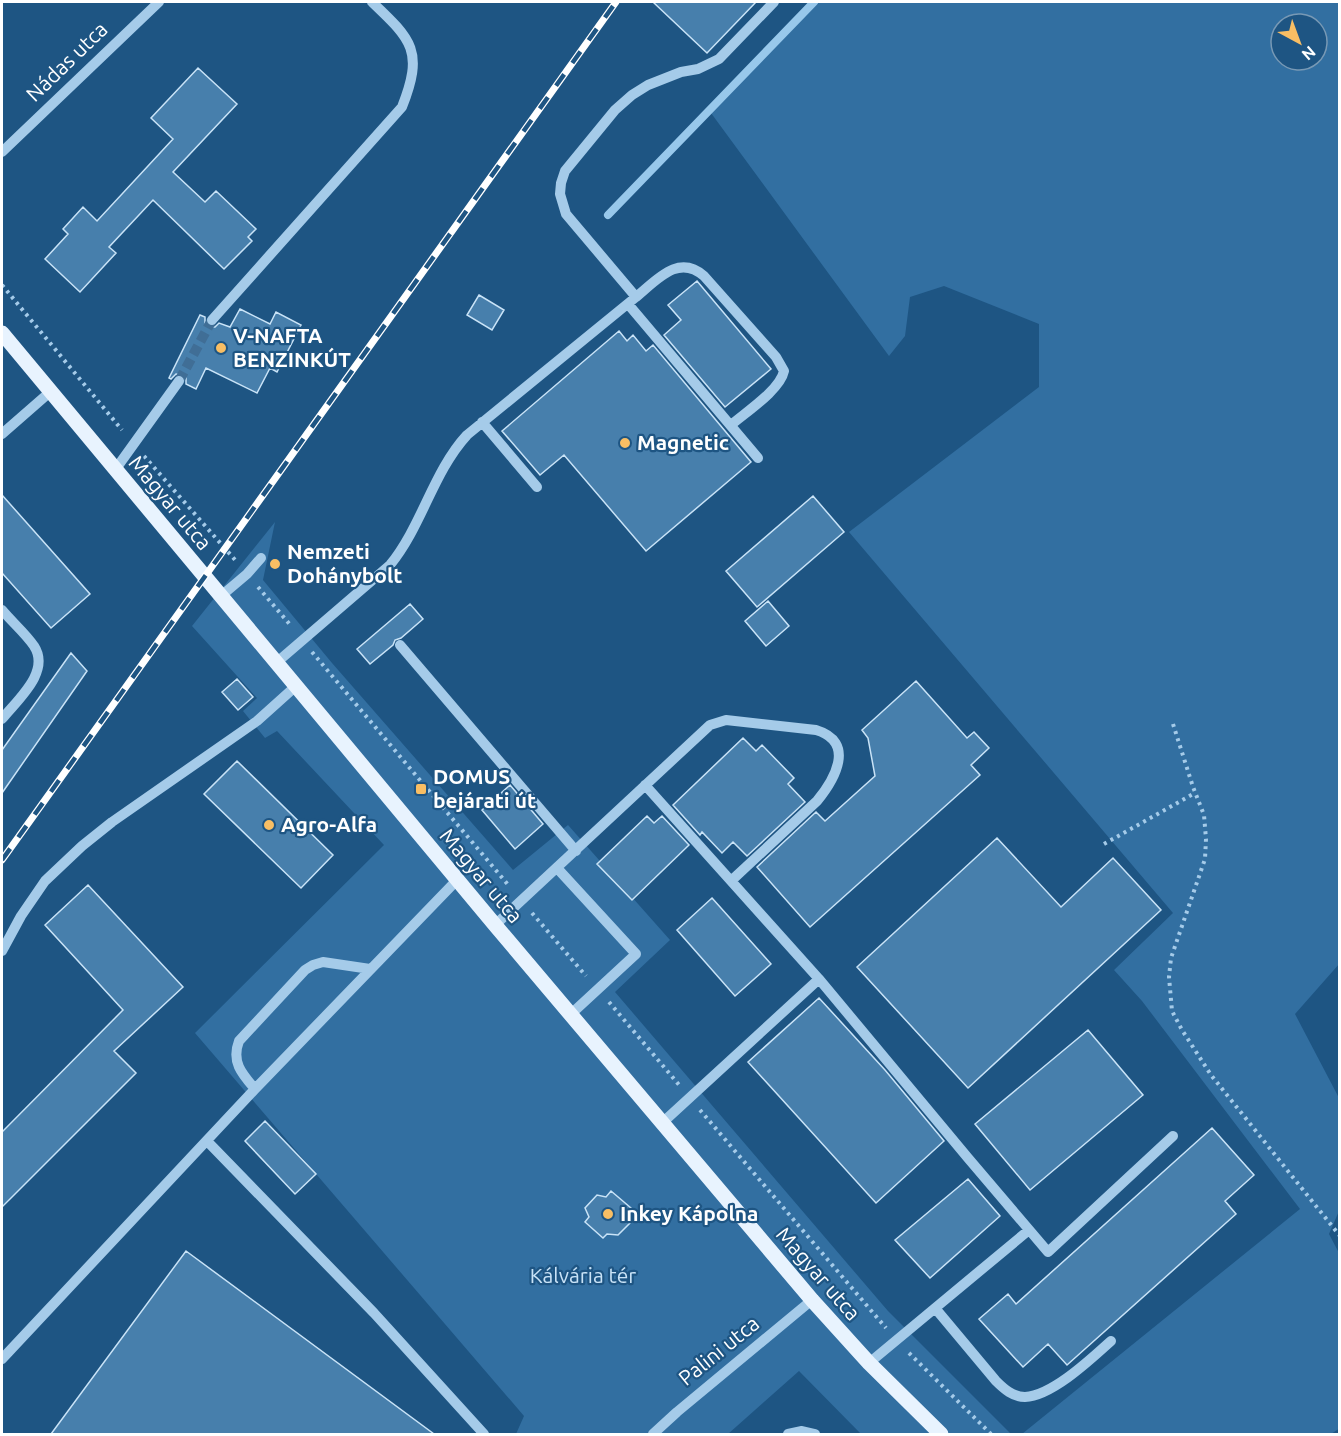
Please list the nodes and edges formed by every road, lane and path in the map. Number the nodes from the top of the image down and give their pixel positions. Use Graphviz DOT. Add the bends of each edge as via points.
graph roads {
  1 [pos="159,2"];
  2 [pos="372,2"];
  3 [pos="774,2"];
  4 [pos="2,152"];
  5 [pos="2,285"];
  6 [pos="632,301"];
  7 [pos="212,320"];
  8 [pos="2,333"];
  9 [pos="179,381"];
  10 [pos="50,392"];
  11 [pos="482,422"];
  12 [pos="731,425"];
  13 [pos="2,434"];
  14 [pos="134,444"];
  15 [pos="758,458"];
  16 [pos="116,470"];
  17 [pos="537,487"];
  18 [pos="261,558"];
  19 [pos="247,574"];
  20 [pos="220,596"];
  21 [pos="2,610"];
  22 [pos="303,640"];
  23 [pos="400,645"];
  24 [pos="276,663"];
  25 [pos="296,686"];
  26 [pos="2,719"];
  27 [pos="1173,724"];
  28 [pos="645,785"];
  29 [pos="1195,793"];
  30 [pos="1104,844"];
  31 [pos="576,851"];
  32 [pos="557,868"];
  33 [pos="457,880"];
  34 [pos="732,880"];
  35 [pos="521,900"];
  36 [pos="495,925"];
  37 [pos="2,951"];
  38 [pos="370,969"];
  39 [pos="819,979"];
  40 [pos="598,990"];
  41 [pos="570,1015"];
  42 [pos="252,1092"];
  43 [pos="690,1097"];
  44 [pos="661,1124"];
  45 [pos="1173,1137"];
  46 [pos="207,1141"];
  47 [pos="1029,1230"];
  48 [pos="1340,1236"];
  49 [pos="812,1300"];
  50 [pos="935,1308"];
  51 [pos="896,1340"];
  52 [pos="1112,1341"];
  53 [pos="2,1359"];
  54 [pos="869,1363"];
  55 [pos="484,1434"];
  56 [pos="653,1434"];
  57 [pos="788,1434"];
  58 [pos="815,1434"];
  59 [pos="941,1434"];
  60 [pos="992,1434"];
  1 -- 4 [label="street, Nádas utca"];
  2 -- 7 [label="street" via="402,30 413,55 410,89 402,107"];
  3 -- 6 [label="street" via="719,60 632,94 565,171 560,194 566,214"];
  5 -- 14 [label="path"];
  6 -- 11 [label="street"];
  6 -- 12 [label="street"];
  6 -- 12 [label="street" via="670,270 694,268 776,357 784,371 782,377"];
  8 -- 10 [label="main road, Magyar utca"];
  9 -- 14 [label="street"];
  10 -- 13 [label="street"];
  10 -- 16 [label="main road, Magyar utca"];
  11 -- 17 [label="street"];
  11 -- 22 [label="street" via="454,451 390,566"];
  12 -- 15 [label="street"];
  14 -- 16 [label="street"];
  14 -- 19 [label="path"];
  16 -- 20 [label="main road, Magyar utca"];
  18 -- 19 [label="street"];
  19 -- 20 [label="street"];
  19 -- 22 [label="path"];
  20 -- 24 [label="main road, Magyar utca"];
  21 -- 26 [label="street" via="35,647 39,663 37,673"];
  22 -- 24 [label="street"];
  22 -- 35 [label="path"];
  23 -- 31 [label="street"];
  24 -- 25 [label="main road, Magyar utca"];
  25 -- 33 [label="main road, Magyar utca"];
  25 -- 37 [label="street" via="257,721 82,846 45,881"];
  27 -- 29 [label="path"];
  28 -- 31 [label="street"];
  28 -- 34 [label="street"];
  28 -- 34 [label="street" via="710,724 726,720 816,730 833,738 839,757 828,787"];
  29 -- 30 [label="path"];
  29 -- 48 [label="path" via="1204,815 1205,859 1171,958 1173,1011 1211,1075"];
  31 -- 32 [label="street"];
  32 -- 35 [label="street"];
  32 -- 40 [label="street" via="636,954"];
  33 -- 36 [label="main road, Magyar utca"];
  33 -- 38 [label="street"];
  34 -- 39 [label="street"];
  35 -- 36 [label="street"];
  35 -- 40 [label="path"];
  36 -- 41 [label="main road, Magyar utca"];
  38 -- 42 [label="street"];
  38 -- 42 [label="street" via="323,962 305,970 239,1041 237,1064"];
  39 -- 43 [label="street"];
  39 -- 47 [label="street"];
  40 -- 41 [label="street"];
  40 -- 43 [label="path"];
  41 -- 44 [label="main road, Magyar utca"];
  42 -- 46 [label="street"];
  43 -- 44 [label="street"];
  43 -- 51 [label="path"];
  44 -- 49 [label="main road, Magyar utca"];
  45 -- 47 [label="street" via="1048,1252"];
  46 -- 53 [label="street"];
  46 -- 55 [label="street" via="374,1313"];
  47 -- 50 [label="street"];
  49 -- 54 [label="main road, Magyar utca"];
  49 -- 56 [label="street, Palini utca"];
  50 -- 51 [label="street"];
  50 -- 52 [label="street" via="996,1381 1017,1396 1027,1397 1050,1389 1073,1375"];
  51 -- 54 [label="street"];
  51 -- 60 [label="path"];
  54 -- 59 [label="main road, Magyar utca"];
  57 -- 58 [label="street"];
}
